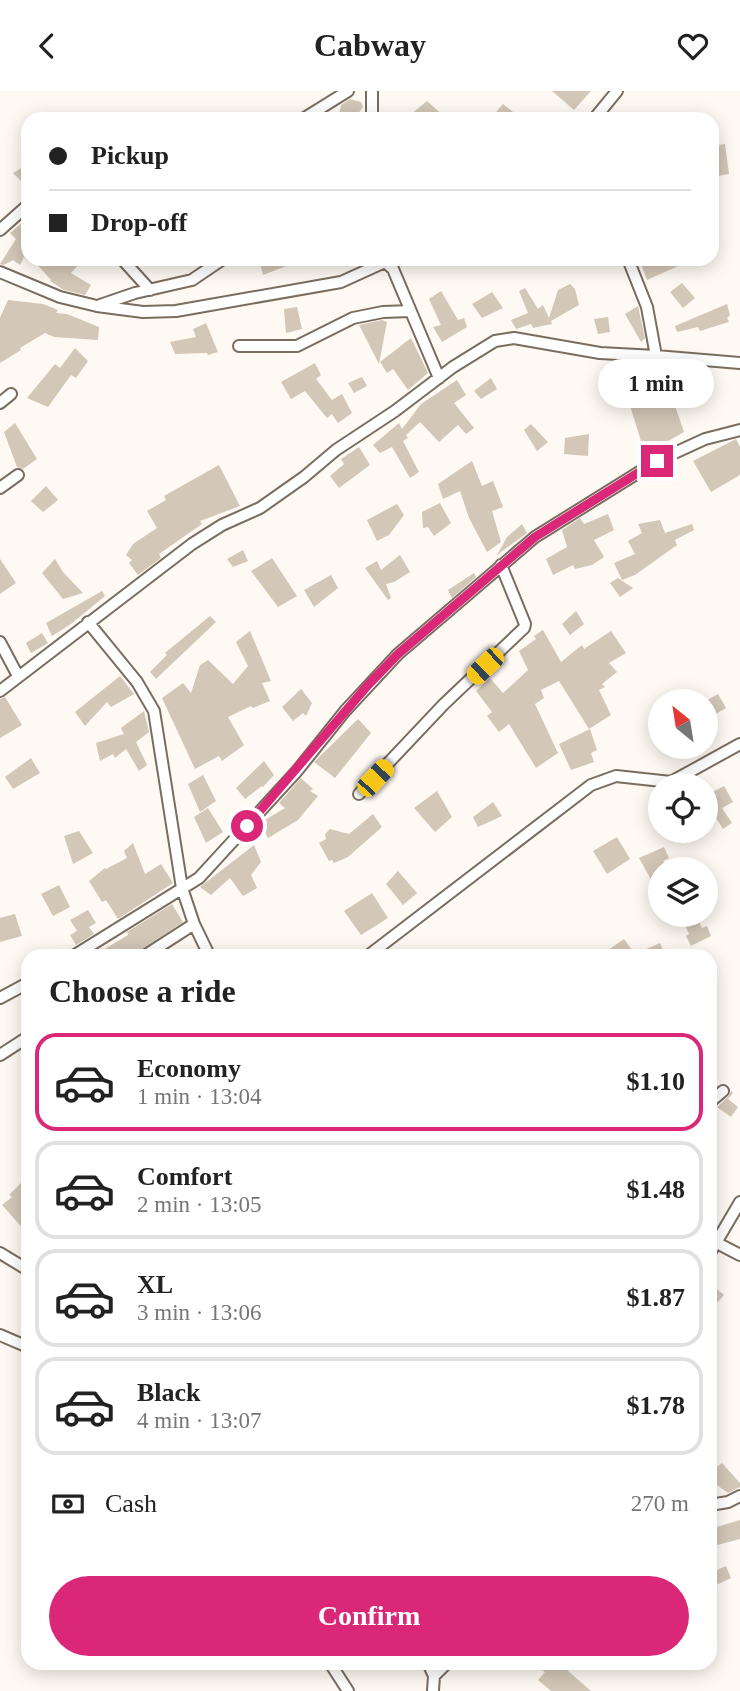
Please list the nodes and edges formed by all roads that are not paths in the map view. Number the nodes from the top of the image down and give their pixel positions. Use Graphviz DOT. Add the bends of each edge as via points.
graph roads {
  1 [pos="348,91"];
  2 [pos="372,91"];
  3 [pos="617,91"];
  4 [pos="314,112"];
  5 [pos="372,112"];
  6 [pos="600,112"];
  7 [pos="21,211"];
  8 [pos="0,230"];
  9 [pos="128,266"];
  10 [pos="213,266"];
  11 [pos="375,266"];
  12 [pos="390,266"];
  13 [pos="631,266"];
  14 [pos="0,272"];
  15 [pos="150,290"];
  16 [pos="97,306"];
  17 [pos="410,311"];
  18 [pos="239,346"];
  19 [pos="656,356"];
  20 [pos="740,363"];
  21 [pos="439,378"];
  22 [pos="11,394"];
  23 [pos="0,403"];
  24 [pos="740,430"];
  25 [pos="18,475"];
  26 [pos="0,488"];
  27 [pos="501,565"];
  28 [pos="88,622"];
  29 [pos="0,642"];
  30 [pos="18,676"];
  31 [pos="0,691"];
  32 [pos="740,744"];
  33 [pos="359,794"];
  34 [pos="182,888"];
  35 [pos="194,924"];
  36 [pos="85,949"];
  37 [pos="155,949"];
  38 [pos="206,949"];
  39 [pos="377,949"];
  40 [pos="21,987"];
  41 [pos="0,998"];
  42 [pos="21,1042"];
  43 [pos="0,1055"];
  44 [pos="723,1091"];
  45 [pos="717,1096"];
  46 [pos="739,1207"];
  47 [pos="718,1243"];
  48 [pos="0,1253"];
  49 [pos="740,1255"];
  50 [pos="21,1266"];
  51 [pos="0,1335"];
  52 [pos="21,1344"];
  53 [pos="740,1496"];
  54 [pos="717,1504"];
  55 [pos="335,1670"];
  56 [pos="431,1670"];
  57 [pos="440,1670"];
  58 [pos="434,1676"];
  59 [pos="348,1691"];
  60 [pos="432,1691"];
  1 -- 4 [label="street"];
  2 -- 5 [label="street"];
  3 -- 6 [label="street"];
  7 -- 8 [label="street"];
  9 -- 15 [label="street"];
  10 -- 15 [label="street" via="192,280"];
  11 -- 16 [label="street" via="341,282 176,311"];
  12 -- 17 [label="street"];
  13 -- 19 [label="street" via="647,307"];
  14 -- 16 [label="street" via="60,297"];
  15 -- 16 [label="street"];
  17 -- 18 [label="street" via="353,318 297,346"];
  17 -- 21 [label="street"];
  19 -- 20 [label="street"];
  19 -- 21 [label="street" via="504,339"];
  21 -- 28 [label="street" via="304,478 253,513 210,532"];
  22 -- 23 [label="street"];
  24 -- 27 [label="street" via="705,439 657,461 535,537"];
  25 -- 26 [label="street"];
  27 -- 33 [label="street" via="524,628"];
  27 -- 34 [label="street" via="398,654 205,873"];
  28 -- 30 [label="street"];
  28 -- 34 [label="street" via="137,682 154,711"];
  29 -- 30 [label="street"];
  30 -- 31 [label="street"];
  32 -- 39 [label="street" via="671,782 616,776 591,785"];
  34 -- 35 [label="street"];
  34 -- 36 [label="street"];
  35 -- 37 [label="street"];
  35 -- 38 [label="street"];
  40 -- 41 [label="street"];
  42 -- 43 [label="street"];
  44 -- 45 [label="street"];
  46 -- 47 [label="street"];
  47 -- 49 [label="street"];
  48 -- 50 [label="street"];
  51 -- 52 [label="street"];
  53 -- 54 [label="street"];
  55 -- 59 [label="street"];
  56 -- 58 [label="street"];
  57 -- 58 [label="street"];
  58 -- 60 [label="street"];
}
